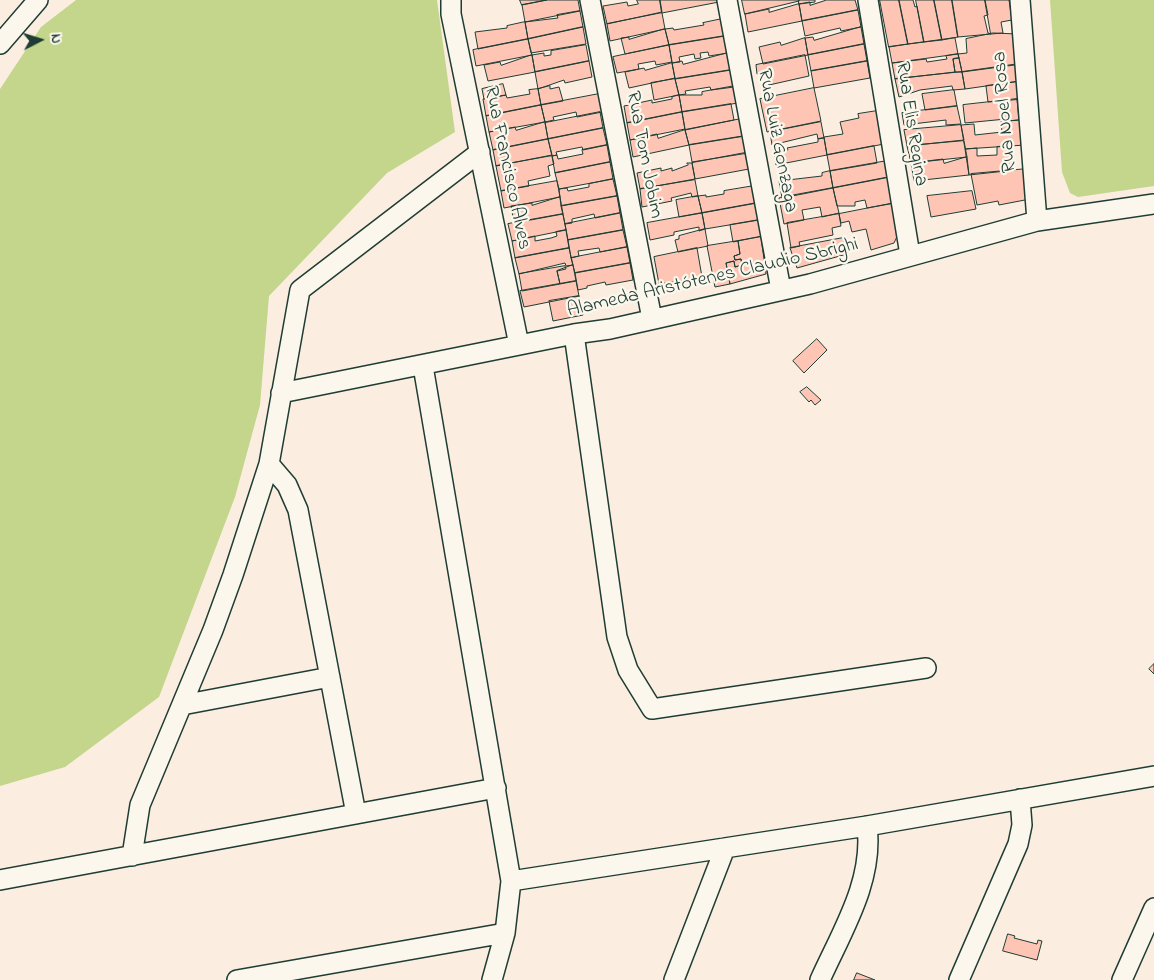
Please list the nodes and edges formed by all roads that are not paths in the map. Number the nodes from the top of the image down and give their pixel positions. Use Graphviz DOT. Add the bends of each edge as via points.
graph roads {
  1 [pos="38,0"];
  2 [pos="451,0"];
  3 [pos="590,0"];
  4 [pos="727,0"];
  5 [pos="868,0"];
  6 [pos="1020,0"];
  7 [pos="0,44"];
  8 [pos="480,152"];
  9 [pos="1154,204"];
  10 [pos="1037,221"];
  11 [pos="910,255"];
  12 [pos="781,290"];
  13 [pos="652,319"];
  14 [pos="574,334"];
  15 [pos="519,345"];
  16 [pos="423,366"];
  17 [pos="281,393"];
  18 [pos="269,464"];
  19 [pos="926,668"];
  20 [pos="330,677"];
  21 [pos="182,705"];
  22 [pos="1154,776"];
  23 [pos="496,788"];
  24 [pos="1020,799"];
  25 [pos="356,814"];
  26 [pos="867,826"];
  27 [pos="725,848"];
  28 [pos="132,856"];
  29 [pos="0,880"];
  30 [pos="512,880"];
  31 [pos="1154,908"];
  32 [pos="505,933"];
  33 [pos="320,973"];
  34 [pos="237,980"];
  35 [pos="492,980"];
  36 [pos="674,980"];
  37 [pos="820,980"];
  38 [pos="959,980"];
  39 [pos="1122,980"];
  1 -- 7 [label="street"];
  2 -- 8 [label="street, Rua Francisco Alves" via="451,14"];
  3 -- 13 [label="street, Rua Tom Jobim"];
  4 -- 12 [label="street, Rua Luiz Gonzaga"];
  5 -- 11 [label="street, Rua Elis Regina"];
  6 -- 10 [label="street, Rua Noel Rosa"];
  8 -- 15 [label="street, Rua Francisco Alves"];
  8 -- 17 [label="street" via="300,290"];
  9 -- 10 [label="street, Alameda Aristótenes Claudio Sbrighi"];
  10 -- 11 [label="street, Alameda Aristótenes Claudio Sbrighi"];
  11 -- 12 [label="street, Alameda Aristótenes Claudio Sbrighi"];
  12 -- 13 [label="street, Alameda Aristótenes Claudio Sbrighi"];
  13 -- 14 [label="street, Alameda Aristótenes Claudio Sbrighi"];
  14 -- 15 [label="street, Alameda Aristótenes Claudio Sbrighi"];
  14 -- 19 [label="street" via="617,636 628,670 652,708"];
  15 -- 16 [label="street, Alameda Aristótenes Claudio Sbrighi"];
  16 -- 17 [label="street, Alameda Aristótenes Claudio Sbrighi"];
  16 -- 23 [label="street"];
  17 -- 18 [label="street"];
  18 -- 20 [label="street" via="287,486 298,510"];
  18 -- 21 [label="street" via="233,575"];
  20 -- 21 [label="street"];
  20 -- 25 [label="street"];
  21 -- 28 [label="street" via="140,805"];
  22 -- 24 [label="street"];
  23 -- 25 [label="street"];
  23 -- 30 [label="street"];
  24 -- 26 [label="street"];
  24 -- 38 [label="street" via="1022,825 1018,844"];
  25 -- 28 [label="street"];
  26 -- 27 [label="street"];
  26 -- 37 [label="street" via="869,847 862,886"];
  27 -- 30 [label="street"];
  27 -- 36 [label="street"];
  28 -- 29 [label="street"];
  30 -- 32 [label="street"];
  31 -- 39 [label="street"];
  32 -- 33 [label="street"];
  32 -- 35 [label="street"];
  33 -- 34 [label="street"];
}
